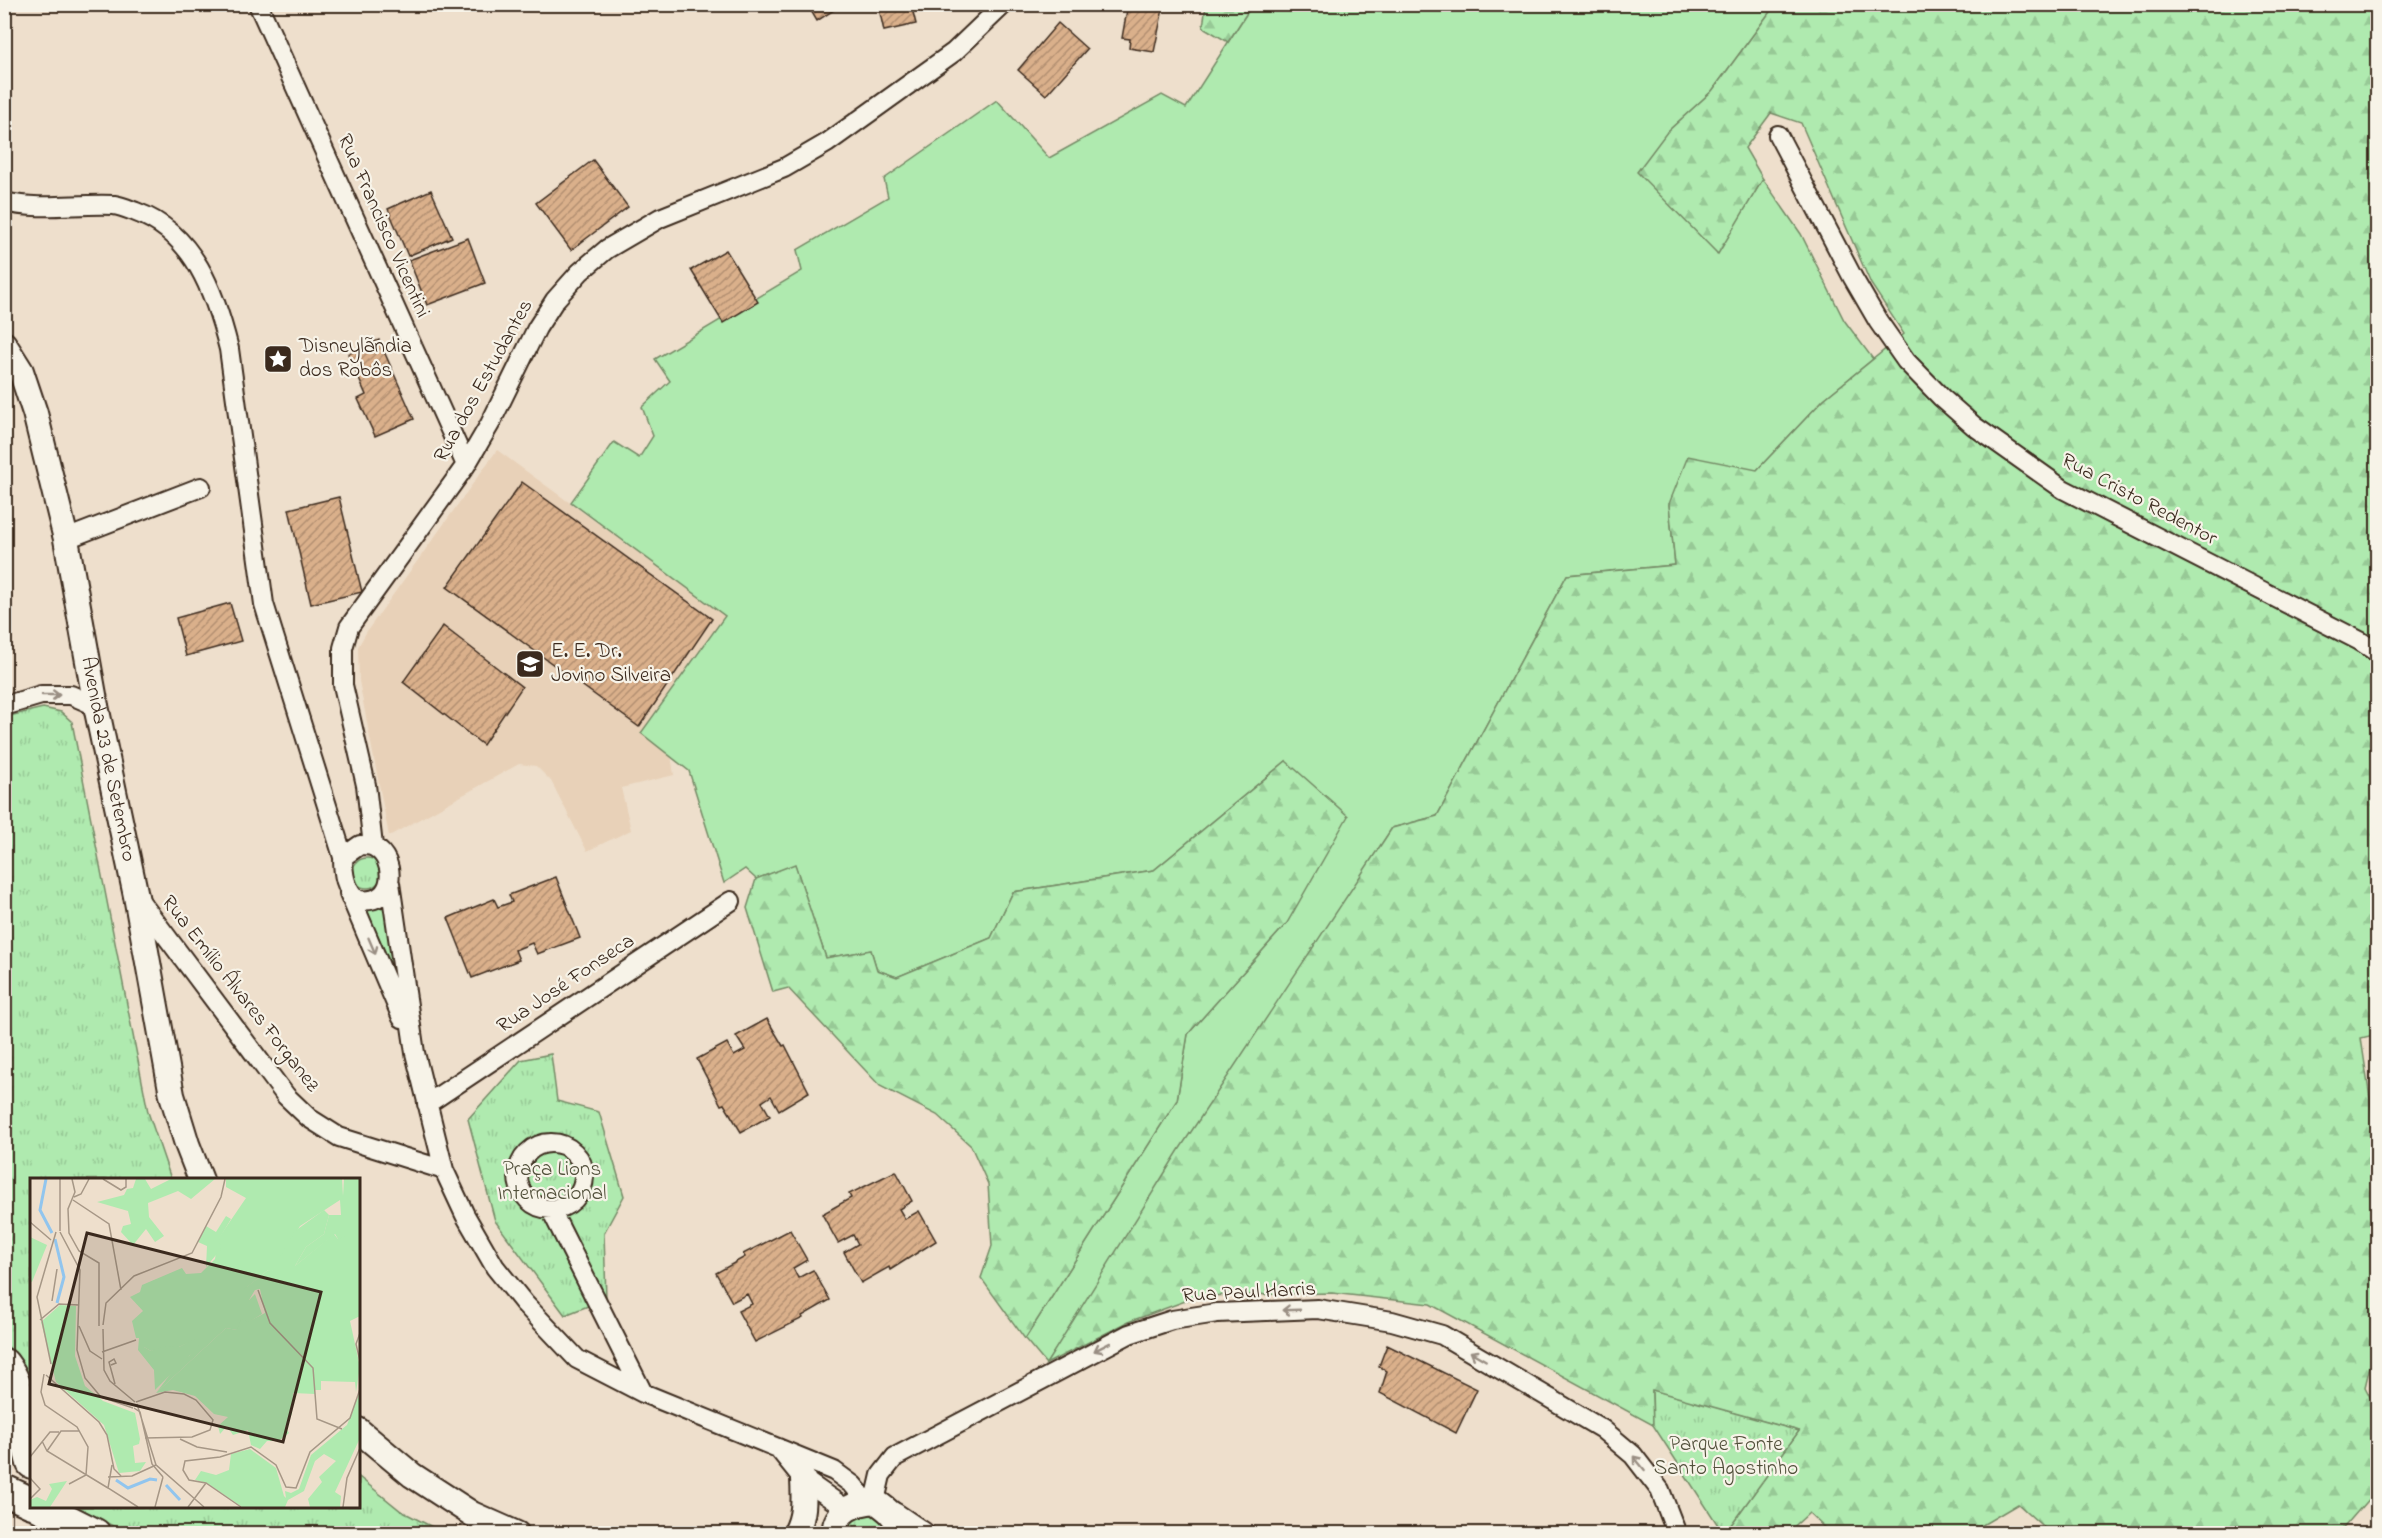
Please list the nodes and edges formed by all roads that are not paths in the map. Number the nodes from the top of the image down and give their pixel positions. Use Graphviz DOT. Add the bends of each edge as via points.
graph roads {
  1 [pos="258,4"];
  2 [pos="1004,4"];
  3 [pos="1778,135"];
  4 [pos="4,202"];
  5 [pos="4,344"];
  6 [pos="466,465"];
  7 [pos="201,487"];
  8 [pos="66,539"];
  9 [pos="2378,653"];
  10 [pos="4,706"];
  11 [pos="96,706"];
  12 [pos="372,846"];
  13 [pos="343,857"];
  14 [pos="390,883"];
  15 [pos="349,893"];
  16 [pos="136,896"];
  17 [pos="730,902"];
  18 [pos="415,1053"];
  19 [pos="427,1104"];
  20 [pos="444,1170"];
  21 [pos="201,1178"];
  22 [pos="551,1210"];
  23 [pos="4,1364"];
  24 [pos="644,1393"];
  25 [pos="19,1412"];
  26 [pos="360,1432"];
  27 [pos="4,1442"];
  28 [pos="777,1446"];
  29 [pos="30,1457"];
  30 [pos="803,1479"];
  31 [pos="4,1490"];
  32 [pos="30,1502"];
  33 [pos="54,1510"];
  34 [pos="865,1516"];
  35 [pos="95,1533"];
  36 [pos="517,1533"];
  37 [pos="795,1533"];
  38 [pos="806,1533"];
  39 [pos="922,1533"];
  40 [pos="1677,1533"];
  1 -- 6 [label="street, Rua Francisco Vicentini"];
  2 -- 6 [label="street, Rua dos Estudantes" via="954,52 827,143 784,168 660,218 606,249 580,272 537,328"];
  3 -- 9 [label="street, Rua Cristo Redentor" via="1878,321 1906,361 1958,412 2063,489"];
  4 -- 13 [label="street" via="28,207 117,206 151,217 175,234 208,282 229,349 264,604"];
  5 -- 8 [label="street, Avenida 23 de Setembro" via="21,371 35,413"];
  6 -- 12 [label="street, Rua dos Estudantes" via="348,627 342,685 366,785"];
  7 -- 8 [label="street"];
  8 -- 11 [label="street, Avenida 23 de Setembro"];
  10 -- 11 [label="street, one-way" via="41,695 70,695"];
  11 -- 16 [label="street, Avenida 23 de Setembro"];
  12 -- 13 [label="street" via="360,845"];
  12 -- 14 [label="street" via="383,854"];
  13 -- 15 [label="street"];
  14 -- 15 [label="street" via="385,894 376,900 358,900"];
  14 -- 18 [label="street"];
  15 -- 18 [label="street, one-way"];
  16 -- 20 [label="street, Rua Emílio Álvares Forganez" via="286,1096 301,1110 339,1137"];
  16 -- 21 [label="street, Avenida 23 de Setembro" via="172,1095"];
  17 -- 19 [label="street, Rua José Fonseca"];
  18 -- 19 [label="street"];
  19 -- 20 [label="street"];
  20 -- 24 [label="street" via="495,1267 524,1303 577,1359"];
  22 -- 24 [label="street"];
  23 -- 25 [label="main road" via="18,1392"];
  24 -- 28 [label="street"];
  25 -- 27 [label="main road" via="13,1431"];
  25 -- 29 [label="main road"];
  26 -- 36 [label="street" via="412,1476 472,1514"];
  28 -- 30 [label="street"];
  28 -- 34 [label="street" via="834,1471 853,1485"];
  30 -- 34 [label="street"];
  30 -- 37 [label="street" via="804,1512"];
  31 -- 32 [label="main road"];
  33 -- 35 [label="main road"];
  34 -- 38 [label="street"];
  34 -- 39 [label="street"];
  40 -- 34 [label="street, Rua Paul Harris, one-way" via="1660,1490 1633,1455 1602,1429 1442,1335 1392,1321 1318,1309 1217,1313 1172,1320 1129,1334 895,1456 881,1475"];
}
